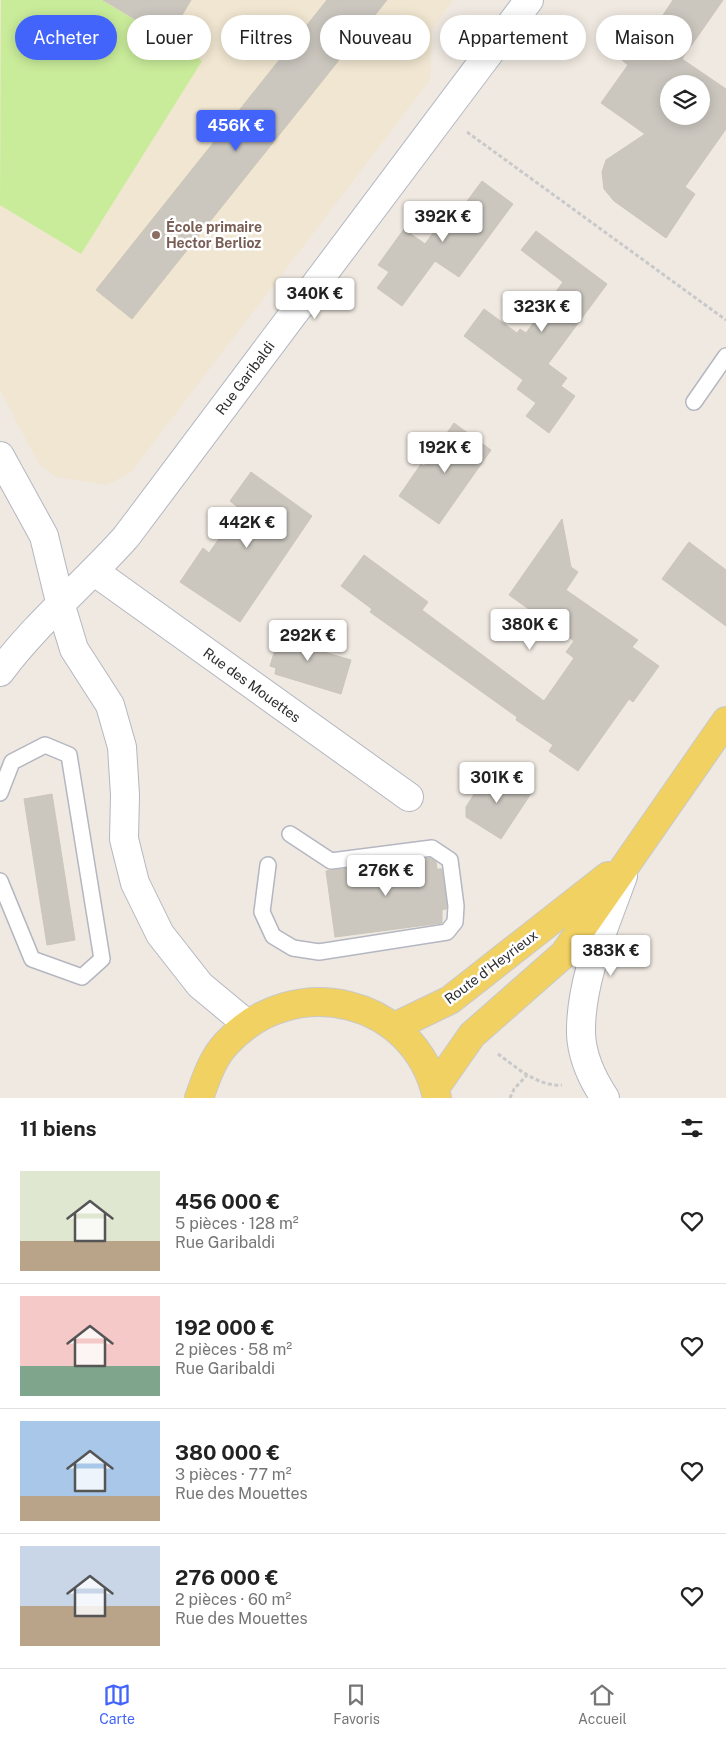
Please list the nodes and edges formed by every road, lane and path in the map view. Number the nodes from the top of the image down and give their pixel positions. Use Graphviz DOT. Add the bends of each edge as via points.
graph roads {
  1 [pos="529,0"];
  2 [pos="442,114"];
  3 [pos="726,320"];
  4 [pos="726,356"];
  5 [pos="694,402"];
  6 [pos="0,456"];
  7 [pos="95,572"];
  8 [pos="61,606"];
  9 [pos="0,672"];
  10 [pos="726,721"];
  11 [pos="0,793"];
  12 [pos="409,797"];
  13 [pos="290,834"];
  14 [pos="629,860"];
  15 [pos="268,865"];
  16 [pos="0,881"];
  17 [pos="247,1024"];
  18 [pos="394,1027"];
  19 [pos="472,1035"];
  20 [pos="527,1076"];
  21 [pos="598,1088"];
  22 [pos="436,1093"];
  23 [pos="199,1098"];
  24 [pos="510,1098"];
  1 -- 2 [label="street, Rue Garibaldi"];
  2 -- 3 [label="path"];
  2 -- 7 [label="street, Rue Garibaldi" via="126,537"];
  4 -- 5 [label="lane"];
  6 -- 8 [label="street" via="44,536"];
  7 -- 8 [label="street, Rue Garibaldi"];
  7 -- 12 [label="street, Rue des Mouettes"];
  8 -- 9 [label="street, Rue Garibaldi" via="16,650"];
  8 -- 17 [label="street" via="74,649 110,705 122,747 124,839 135,883 160,934 200,985"];
  10 -- 14 [label="main road, Route d'Heyrieux"];
  11 -- 16 [label="lane" via="12,762 45,745 69,755 102,959 82,977 32,958"];
  13 -- 15 [label="lane" via="331,861 432,848 450,860 455,922 447,932 319,952 293,948 273,936 262,912"];
  14 -- 18 [label="main road, Route d'Heyrieux" via="450,1000"];
  14 -- 19 [label="main road, Route d'Heyrieux" via="564,954"];
  14 -- 21 [label="street" via="583,998 581,1036"];
  17 -- 18 [label="main road" via="282,1006 321,1000 360,1008"];
  17 -- 23 [label="main road" via="225,1044 213,1063"];
  18 -- 22 [label="main road" via="419,1055"];
  19 -- 20 [label="path"];
  19 -- 22 [label="main road, Route d'Heyrieux"];
  20 -- 21 [label="path" via="554,1086 580,1084"];
  20 -- 24 [label="path"];
}
